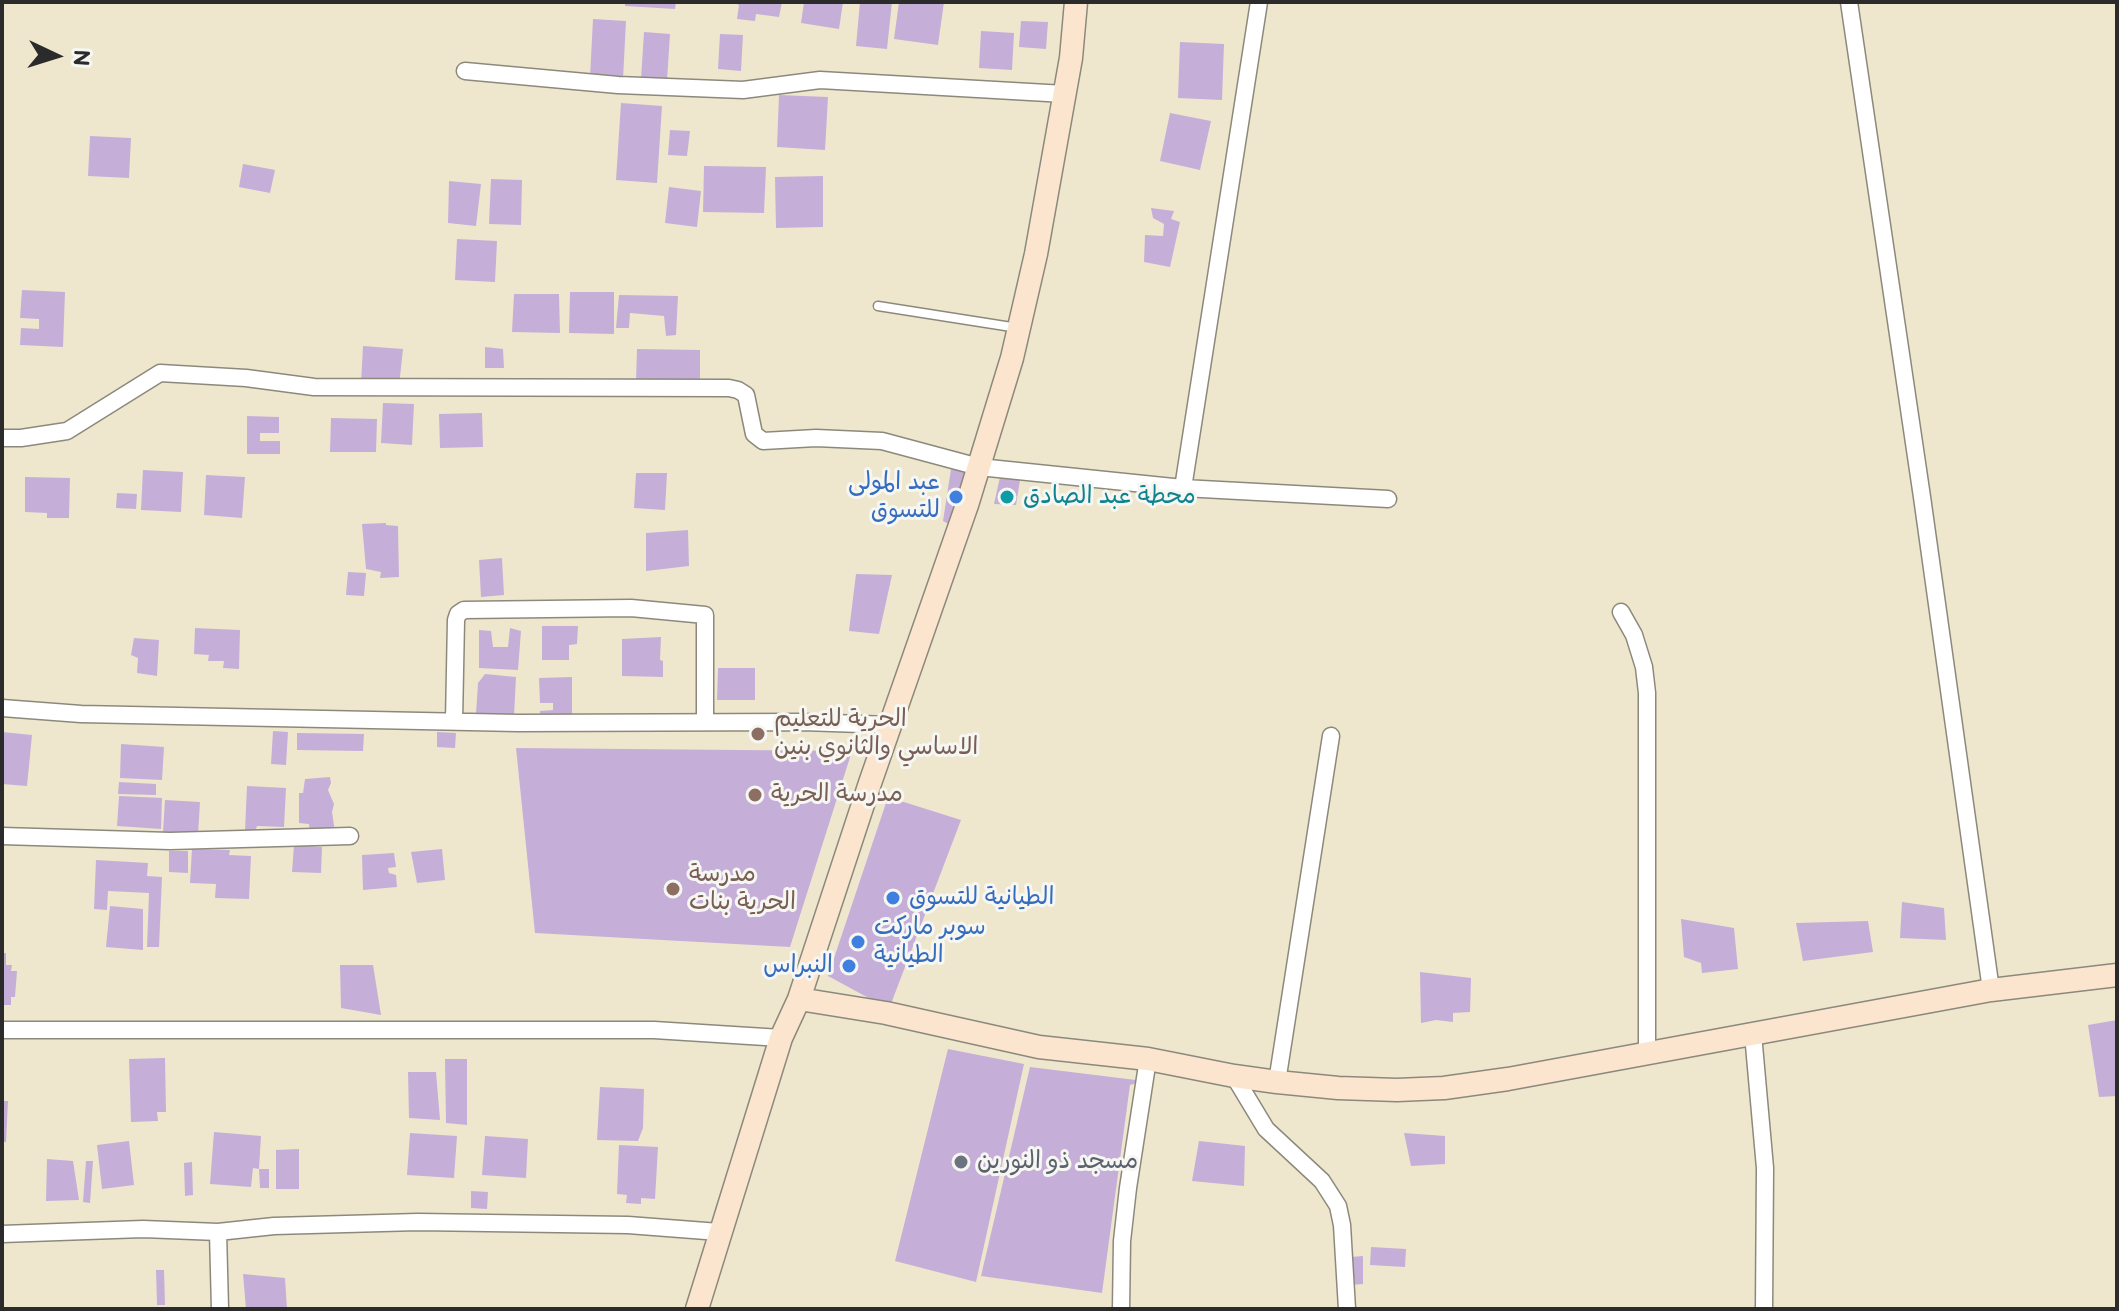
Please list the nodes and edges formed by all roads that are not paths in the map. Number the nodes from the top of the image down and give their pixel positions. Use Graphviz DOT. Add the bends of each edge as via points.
graph roads {
  1 [pos="1076,2"];
  2 [pos="1259,2"];
  3 [pos="1849,2"];
  4 [pos="465,71"];
  5 [pos="1065,94"];
  6 [pos="878,306"];
  7 [pos="1019,328"];
  8 [pos="2,438"];
  9 [pos="979,467"];
  10 [pos="1183,488"];
  11 [pos="1388,499"];
  12 [pos="1621,612"];
  13 [pos="2,708"];
  14 [pos="454,721"];
  15 [pos="705,722"];
  16 [pos="890,725"];
  17 [pos="1331,736"];
  18 [pos="2,836"];
  19 [pos="350,836"];
  20 [pos="2117,975"];
  21 [pos="1991,990"];
  22 [pos="799,999"];
  23 [pos="2,1030"];
  24 [pos="1753,1034"];
  25 [pos="781,1038"];
  26 [pos="1647,1055"];
  27 [pos="1148,1059"];
  28 [pos="1234,1076"];
  29 [pos="1277,1082"];
  30 [pos="218,1232"];
  31 [pos="719,1232"];
  32 [pos="2,1234"];
  33 [pos="220,1309"];
  34 [pos="697,1309"];
  35 [pos="1121,1309"];
  36 [pos="1347,1309"];
  37 [pos="1764,1309"];
  1 -- 5 [label="street"];
  2 -- 10 [label="street"];
  3 -- 21 [label="street"];
  4 -- 5 [label="street" via="743,90 820,80"];
  5 -- 7 [label="street"];
  6 -- 7 [label="lane"];
  7 -- 9 [label="street"];
  8 -- 9 [label="street" via="67,431 160,373 314,387 729,388 746,395 754,434 763,441 882,441"];
  9 -- 10 [label="street"];
  9 -- 16 [label="street"];
  10 -- 11 [label="street"];
  12 -- 26 [label="street" via="1634,635 1647,693"];
  13 -- 14 [label="street"];
  14 -- 15 [label="street"];
  14 -- 15 [label="street" via="456,620 464,610 631,608 705,615"];
  15 -- 16 [label="street"];
  16 -- 22 [label="street"];
  17 -- 29 [label="street"];
  18 -- 19 [label="street" via="170,841"];
  20 -- 21 [label="street"];
  21 -- 24 [label="street"];
  22 -- 25 [label="street"];
  22 -- 27 [label="street" via="1039,1047"];
  23 -- 25 [label="street" via="654,1030"];
  24 -- 26 [label="street"];
  24 -- 37 [label="street" via="1765,1168"];
  25 -- 31 [label="street"];
  26 -- 29 [label="street" via="1444,1088"];
  27 -- 28 [label="street"];
  27 -- 35 [label="street" via="1122,1241"];
  28 -- 29 [label="street"];
  28 -- 36 [label="street" via="1266,1129 1322,1181 1338,1206"];
  30 -- 31 [label="street" via="476,1222"];
  30 -- 32 [label="street"];
  30 -- 33 [label="street"];
  31 -- 34 [label="street"];
}
